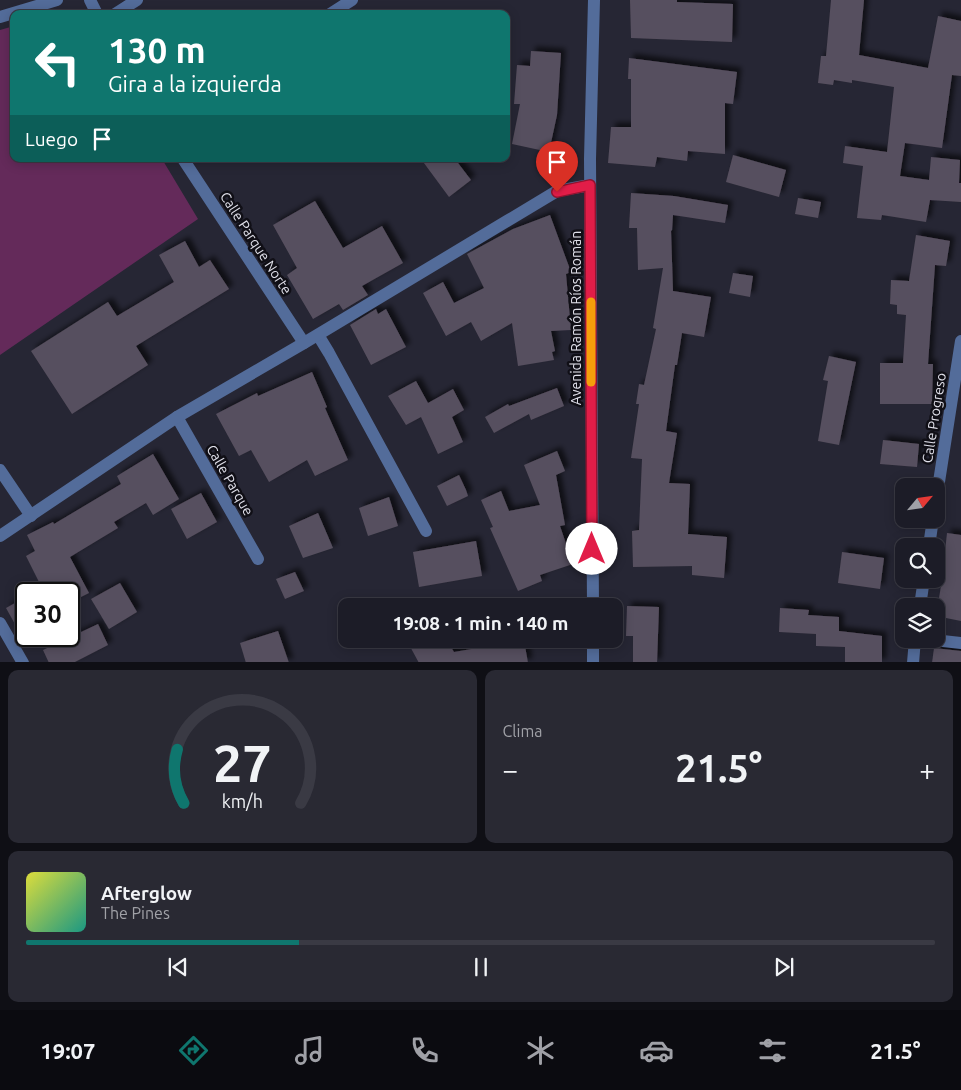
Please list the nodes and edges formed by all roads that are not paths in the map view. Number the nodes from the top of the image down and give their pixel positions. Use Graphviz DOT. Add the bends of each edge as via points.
graph roads {
  1 [pos="57,0"];
  2 [pos="137,0"];
  3 [pos="352,0"];
  4 [pos="594,0"];
  5 [pos="23,10"];
  6 [pos="121,10"];
  7 [pos="336,10"];
  8 [pos="185,162"];
  9 [pos="590,185"];
  10 [pos="318,334"];
  11 [pos="961,341"];
  12 [pos="304,343"];
  13 [pos="177,417"];
  14 [pos="948,427"];
  15 [pos="961,429"];
  16 [pos="0,470"];
  17 [pos="940,478"];
  18 [pos="31,516"];
  19 [pos="426,531"];
  20 [pos="0,536"];
  21 [pos="258,559"];
  22 [pos="593,598"];
  23 [pos="0,623"];
  24 [pos="945,641"];
  25 [pos="961,643"];
  26 [pos="593,648"];
  27 [pos="914,648"];
  28 [pos="23,662"];
  29 [pos="593,662"];
  30 [pos="913,662"];
  1 -- 5 [label="street"];
  2 -- 6 [label="street"];
  3 -- 7 [label="street"];
  4 -- 9 [label="street, Avenida Ramón Ríos Román"];
  8 -- 12 [label="street, Calle Parque Norte"];
  9 -- 10 [label="street" via="557,192"];
  9 -- 22 [label="street, Avenida Ramón Ríos Román"];
  10 -- 12 [label="street"];
  10 -- 19 [label="street"];
  11 -- 14 [label="street, Calle Progreso"];
  12 -- 13 [label="street"];
  13 -- 18 [label="street"];
  13 -- 21 [label="street, Calle Parque"];
  14 -- 15 [label="street"];
  14 -- 17 [label="street, Calle Progreso"];
  16 -- 18 [label="street"];
  18 -- 20 [label="street"];
  23 -- 28 [label="street"];
  24 -- 25 [label="street"];
  26 -- 29 [label="street"];
  27 -- 30 [label="street"];
}
